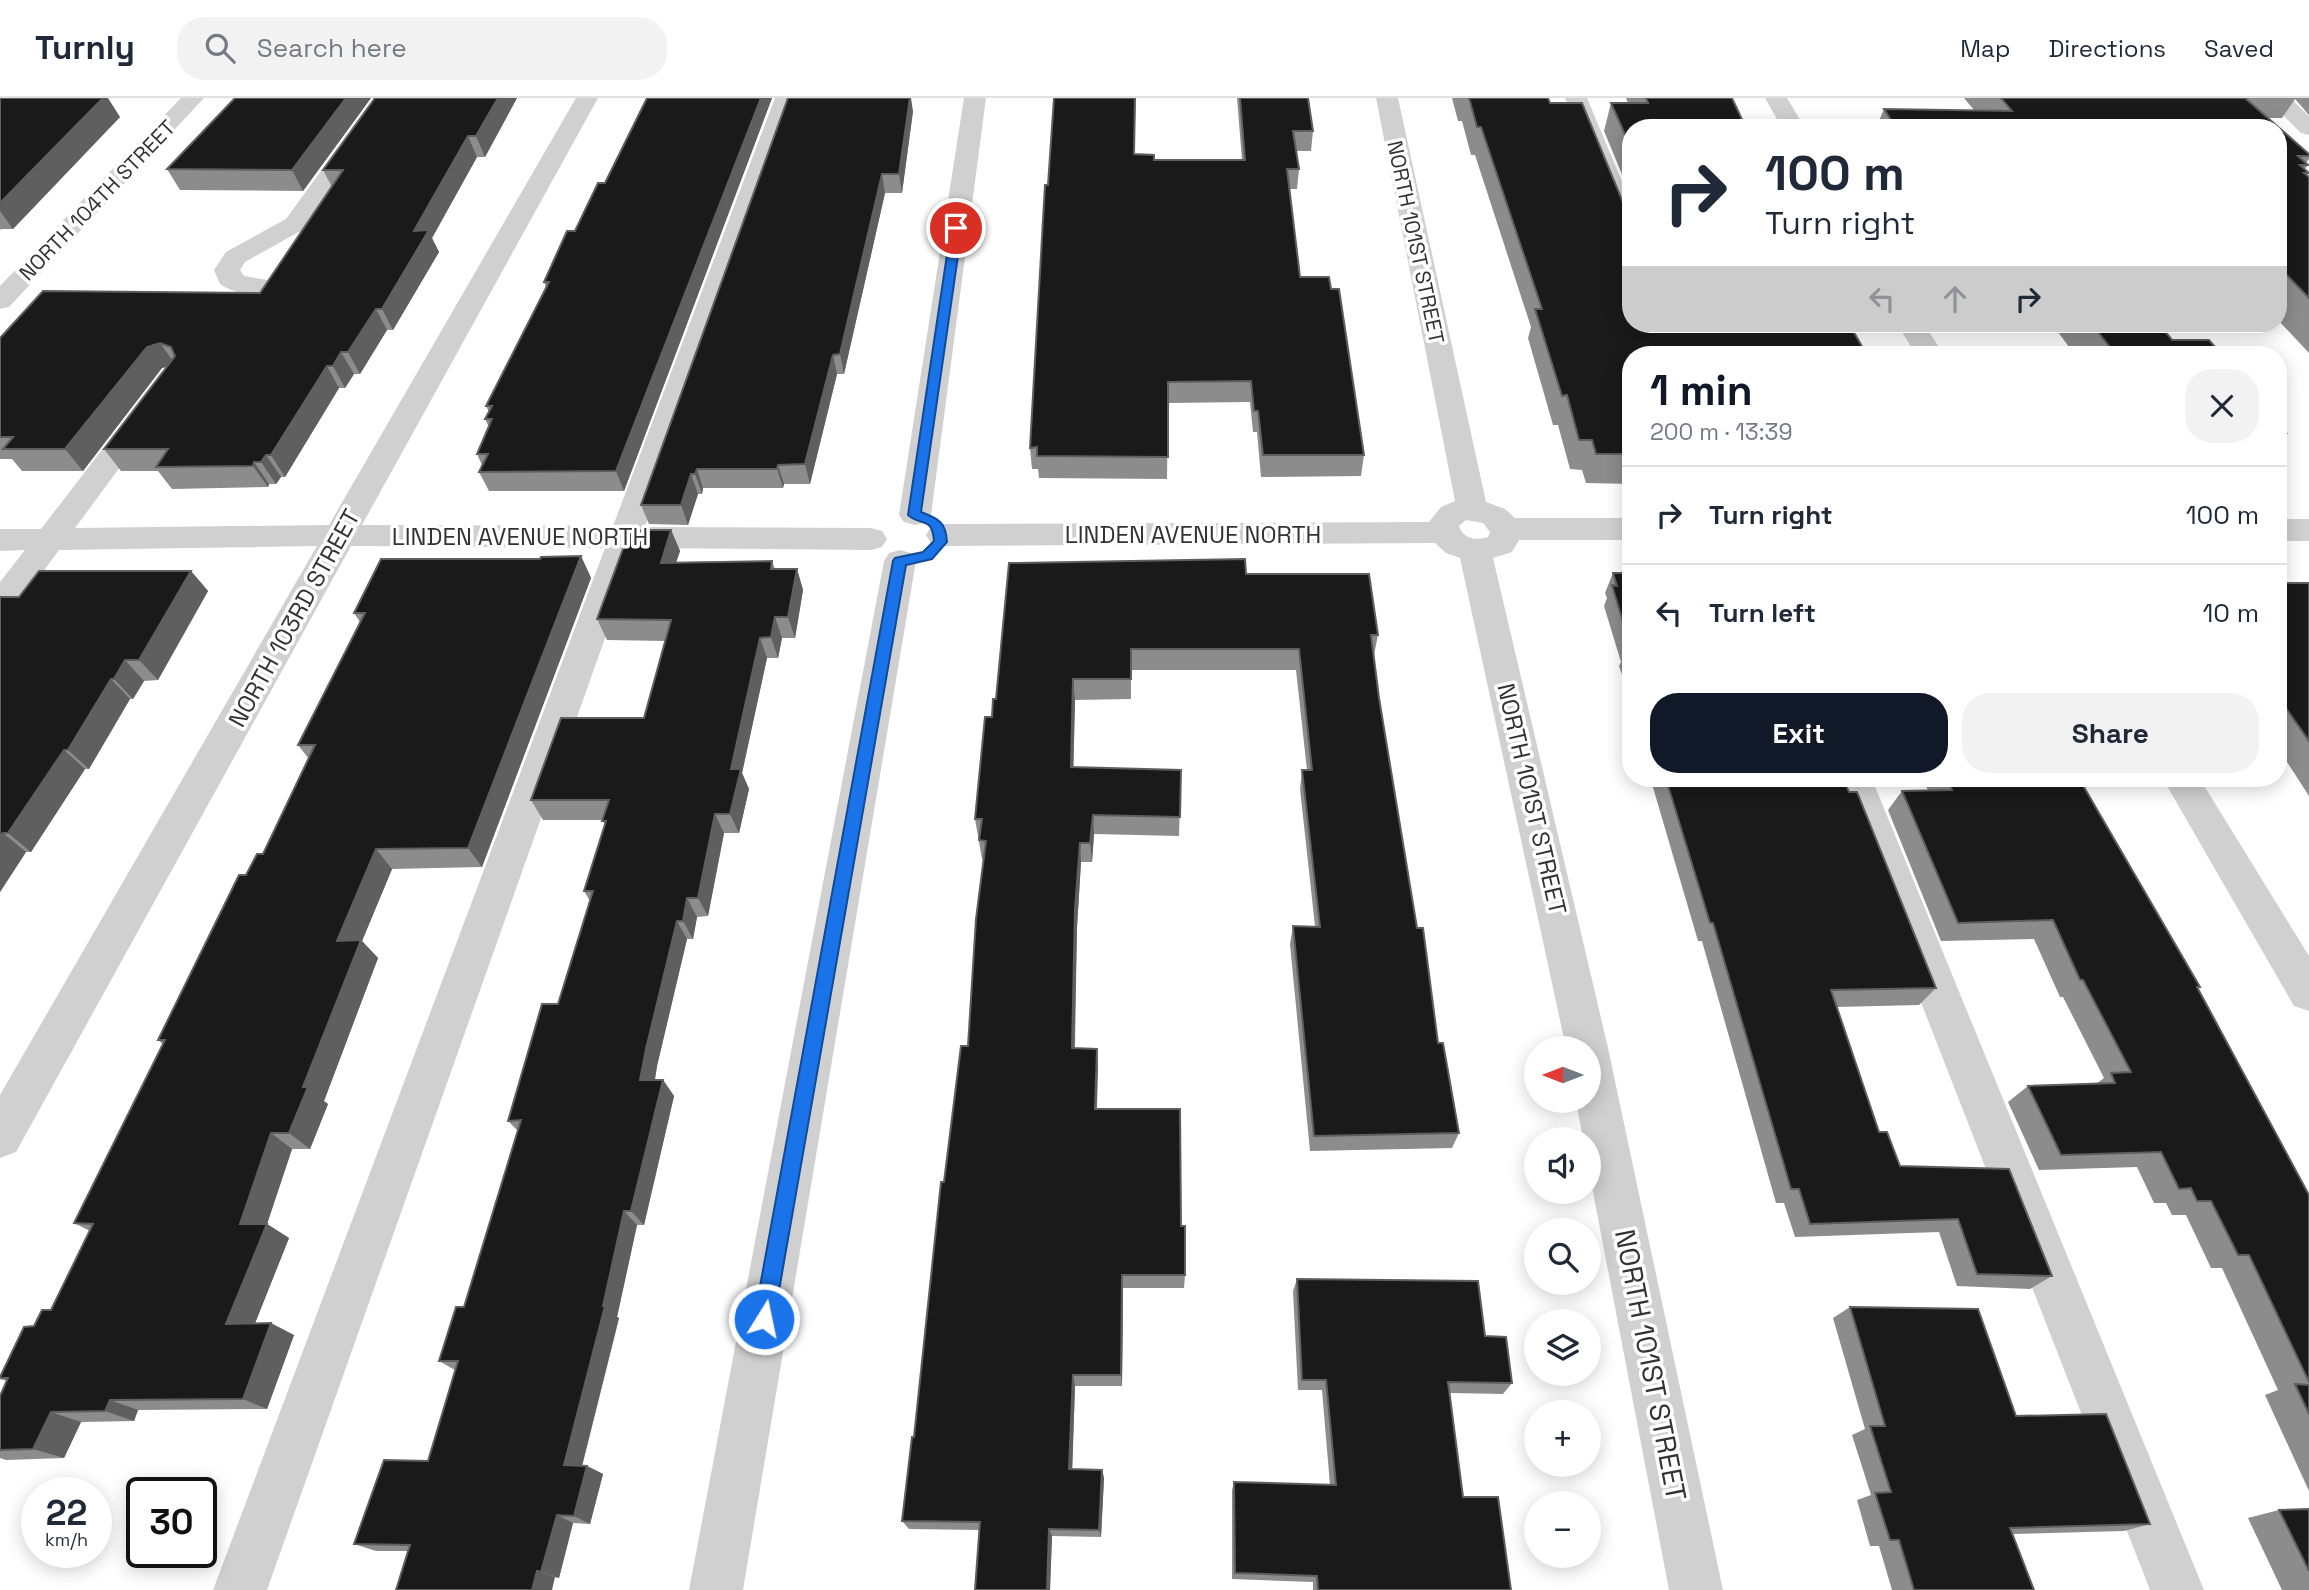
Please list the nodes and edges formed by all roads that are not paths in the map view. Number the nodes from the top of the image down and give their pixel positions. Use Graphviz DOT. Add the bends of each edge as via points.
graph roads {
  1 [pos="193,98"];
  2 [pos="385,98"];
  3 [pos="587,98"];
  4 [pos="786,98"];
  5 [pos="975,98"];
  6 [pos="1387,98"];
  7 [pos="1576,98"];
  8 [pos="1776,98"];
  9 [pos="2277,98"];
  10 [pos="1789,119"];
  11 [pos="2309,128"];
  12 [pos="1622,211"];
  13 [pos="276,289"];
  14 [pos="0,301"];
  15 [pos="158,398"];
  16 [pos="915,515"];
  17 [pos="1622,529"];
  18 [pos="2287,530"];
  19 [pos="2309,530"];
  20 [pos="341,535"];
  21 [pos="942,535"];
  22 [pos="626,536"];
  23 [pos="1475,537"];
  24 [pos="0,540"];
  25 [pos="49,540"];
  26 [pos="886,550"];
  27 [pos="0,606"];
  28 [pos="1856,787"];
  29 [pos="2186,787"];
  30 [pos="2309,993"];
  31 [pos="1584,1036"];
  32 [pos="1600,1113"];
  33 [pos="0,1138"];
  34 [pos="240,1590"];
  35 [pos="716,1590"];
  36 [pos="1696,1590"];
  37 [pos="2177,1590"];
  1 -- 14 [label="street, NORTH 104TH STREET"];
  2 -- 13 [label="street" via="295,224 235,257 227,270 236,284"];
  3 -- 20 [label="street, NORTH 103RD STREET"];
  4 -- 22 [label="street"];
  5 -- 16 [label="street"];
  6 -- 23 [label="street, NORTH 101ST STREET" via="1472,510 1452,514 1443,525"];
  7 -- 12 [label="street"];
  8 -- 10 [label="street"];
  9 -- 11 [label="street"];
  15 -- 25 [label="street"];
  16 -- 21 [label="street" via="934,522"];
  16 -- 26 [label="street" via="891,518 874,531"];
  17 -- 23 [label="street, LINDEN AVENUE NORTH"];
  18 -- 19 [label="street"];
  20 -- 22 [label="street, LINDEN AVENUE NORTH"];
  20 -- 25 [label="street, LINDEN AVENUE NORTH"];
  20 -- 33 [label="street, NORTH 103RD STREET"];
  21 -- 23 [label="street, LINDEN AVENUE NORTH"];
  21 -- 26 [label="street, LINDEN AVENUE NORTH" via="928,555"];
  22 -- 26 [label="street, LINDEN AVENUE NORTH"];
  22 -- 34 [label="street"];
  23 -- 31 [label="street, NORTH 101ST STREET"];
  24 -- 25 [label="street, LINDEN AVENUE NORTH"];
  25 -- 27 [label="street"];
  26 -- 35 [label="street"];
  28 -- 37 [label="street"];
  29 -- 30 [label="street"];
  32 -- 36 [label="street, NORTH 101ST STREET"];
}
